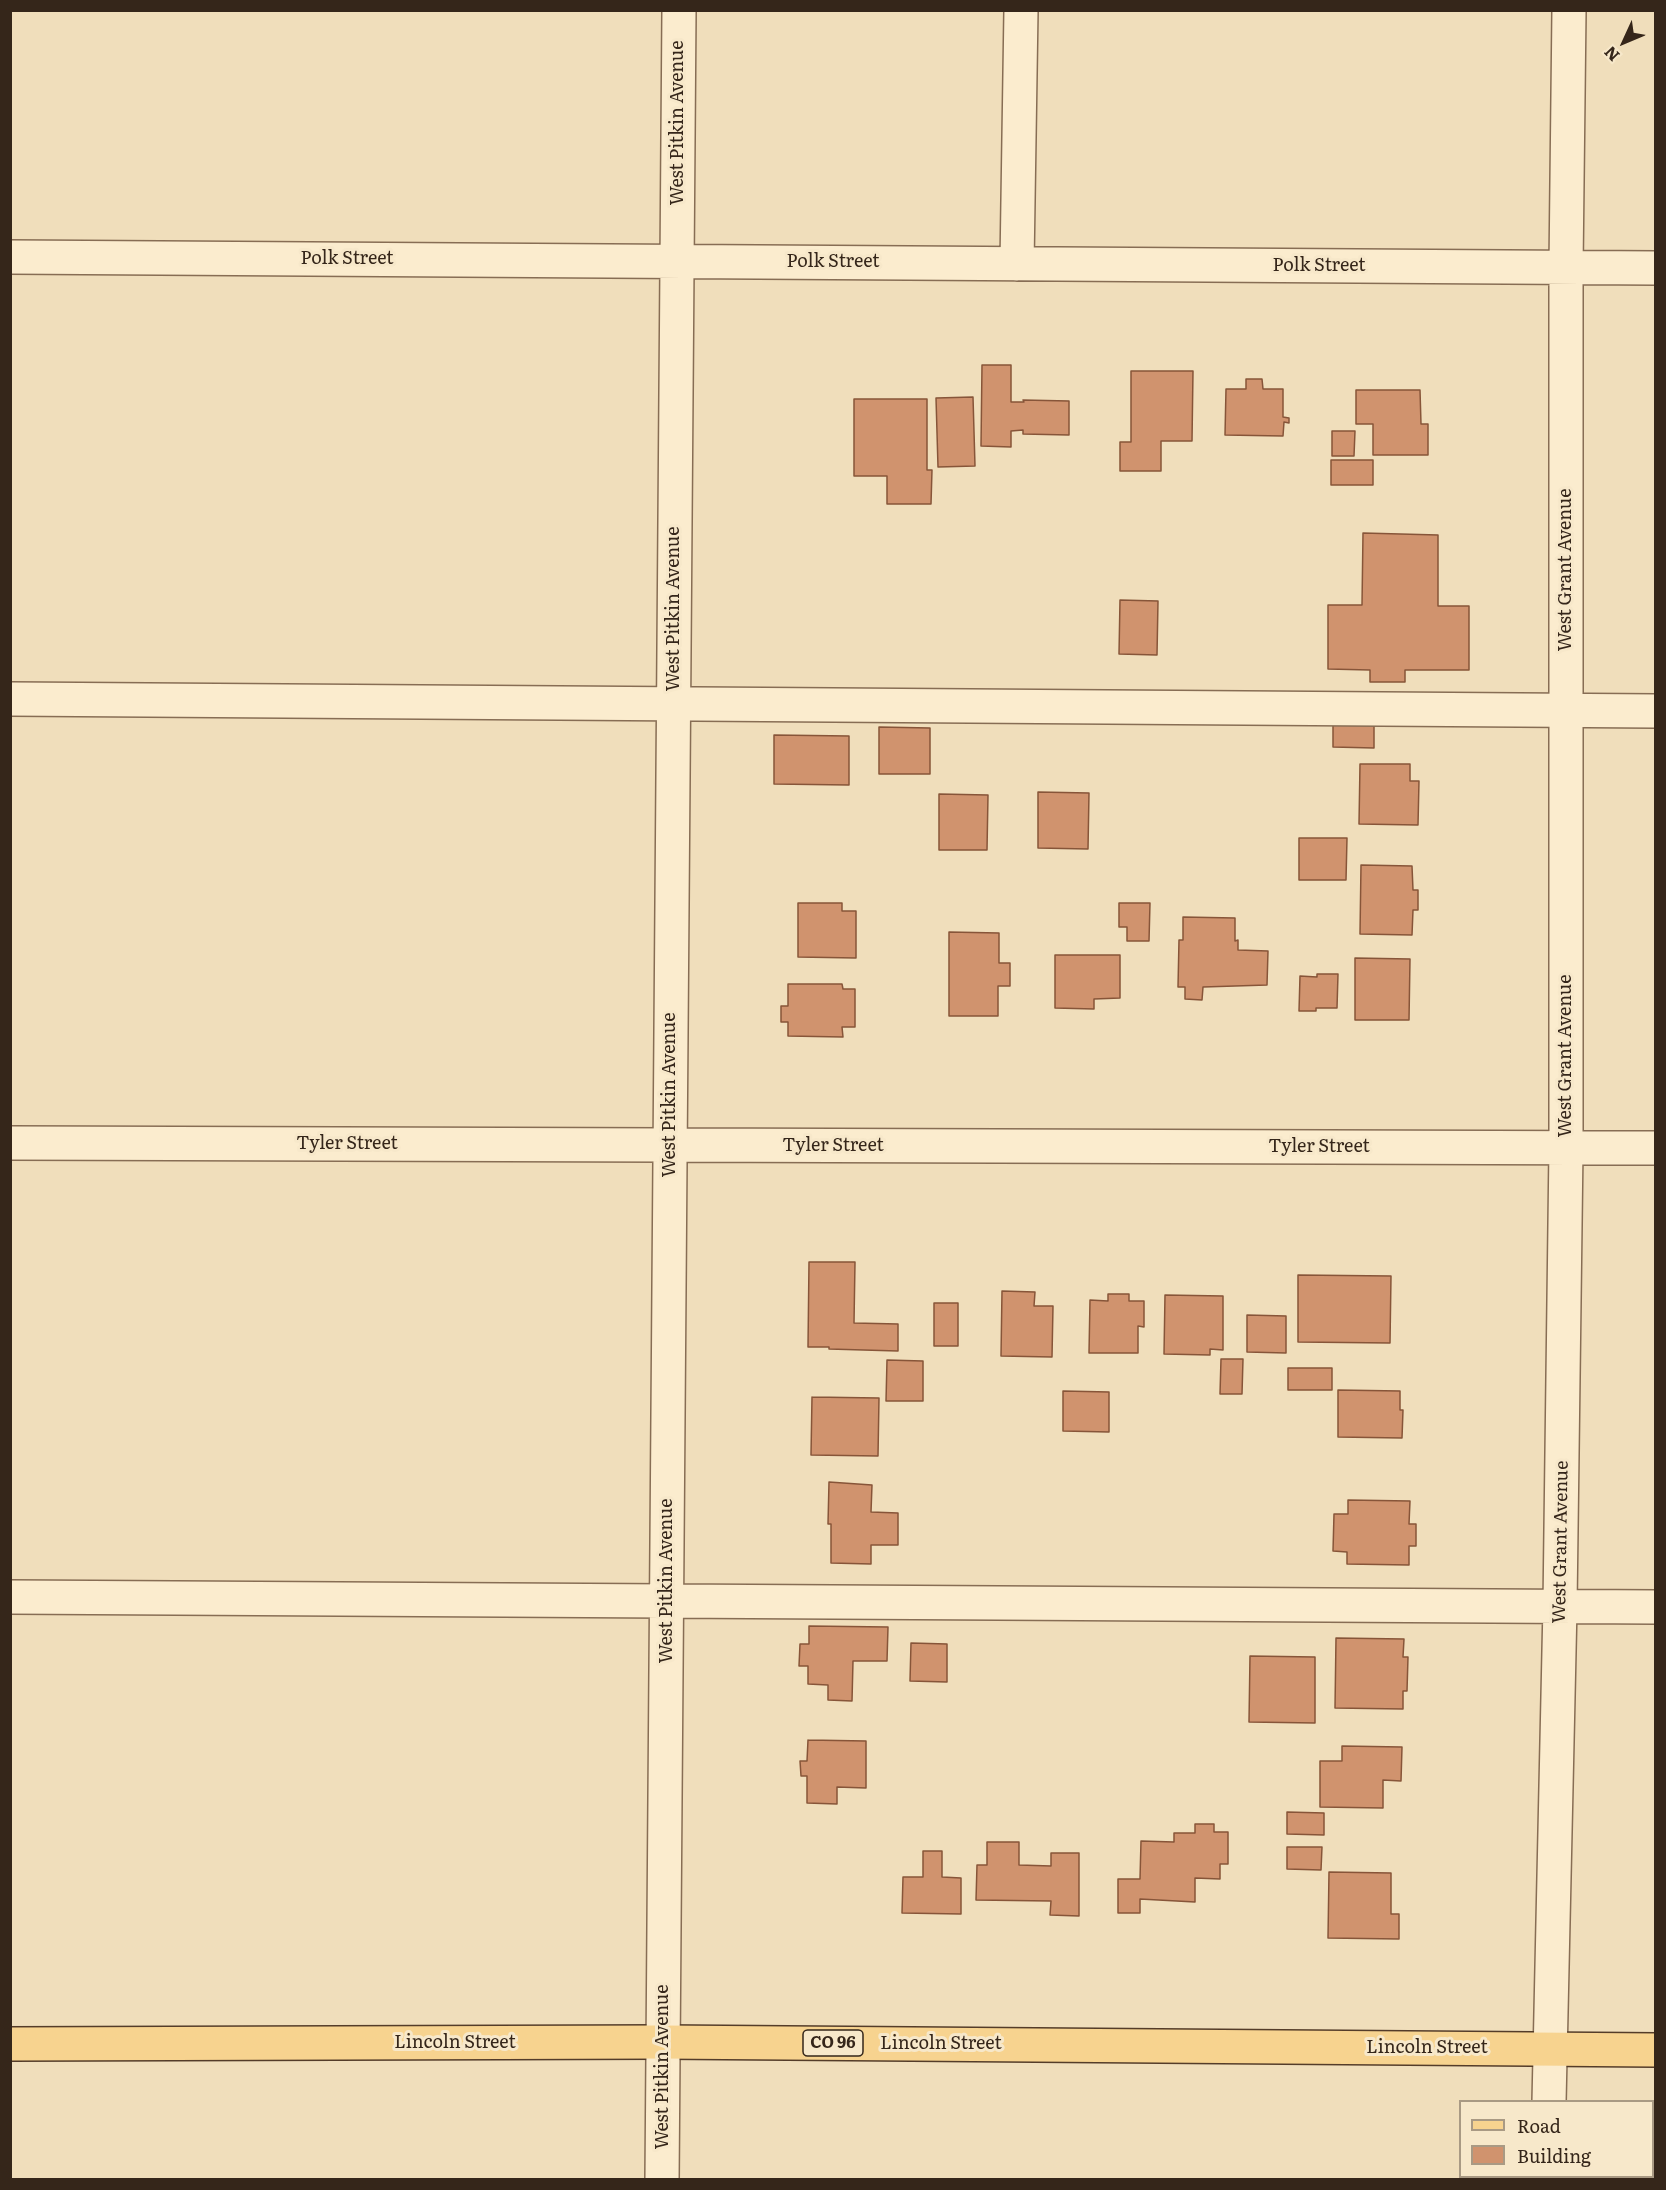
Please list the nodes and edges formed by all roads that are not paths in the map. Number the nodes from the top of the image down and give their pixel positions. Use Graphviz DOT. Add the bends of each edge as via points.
graph roads {
  1 [pos="679,10"];
  2 [pos="1021,10"];
  3 [pos="1569,10"];
  4 [pos="10,257"];
  5 [pos="677,261"];
  6 [pos="1017,264"];
  7 [pos="1566,267"];
  8 [pos="1656,268"];
  9 [pos="10,699"];
  10 [pos="673,704"];
  11 [pos="1566,710"];
  12 [pos="1656,711"];
  13 [pos="10,1143"];
  14 [pos="670,1145"];
  15 [pos="1566,1148"];
  16 [pos="1656,1148"];
  17 [pos="10,1597"];
  18 [pos="667,1600"];
  19 [pos="1560,1606"];
  20 [pos="1656,1607"];
  21 [pos="663,2042"];
  22 [pos="10,2044"];
  23 [pos="1549,2049"];
  24 [pos="1656,2050"];
  25 [pos="1549,2100"];
  26 [pos="662,2180"];
  1 -- 5 [label="street, West Pitkin Avenue"];
  2 -- 6 [label="street"];
  3 -- 7 [label="street, West Grant Avenue"];
  4 -- 5 [label="street, Polk Street"];
  5 -- 6 [label="street, Polk Street"];
  5 -- 10 [label="street, West Pitkin Avenue"];
  6 -- 7 [label="street, Polk Street"];
  7 -- 8 [label="street, Polk Street"];
  7 -- 11 [label="street, West Grant Avenue"];
  9 -- 10 [label="street"];
  10 -- 11 [label="street"];
  10 -- 14 [label="street, West Pitkin Avenue"];
  11 -- 12 [label="street"];
  11 -- 15 [label="street, West Grant Avenue"];
  13 -- 14 [label="street, Tyler Street"];
  14 -- 15 [label="street, Tyler Street"];
  14 -- 18 [label="street, West Pitkin Avenue"];
  15 -- 16 [label="street, Tyler Street"];
  15 -- 19 [label="street, West Grant Avenue"];
  17 -- 18 [label="street"];
  18 -- 19 [label="street"];
  18 -- 21 [label="street, West Pitkin Avenue"];
  19 -- 20 [label="street"];
  19 -- 23 [label="street, West Grant Avenue"];
  21 -- 22 [label="main road, Lincoln Street / CO 96"];
  21 -- 23 [label="main road, Lincoln Street / CO 96"];
  21 -- 26 [label="street, West Pitkin Avenue"];
  23 -- 24 [label="main road, Lincoln Street / CO 96"];
  23 -- 25 [label="street, West Grant Avenue"];
}
